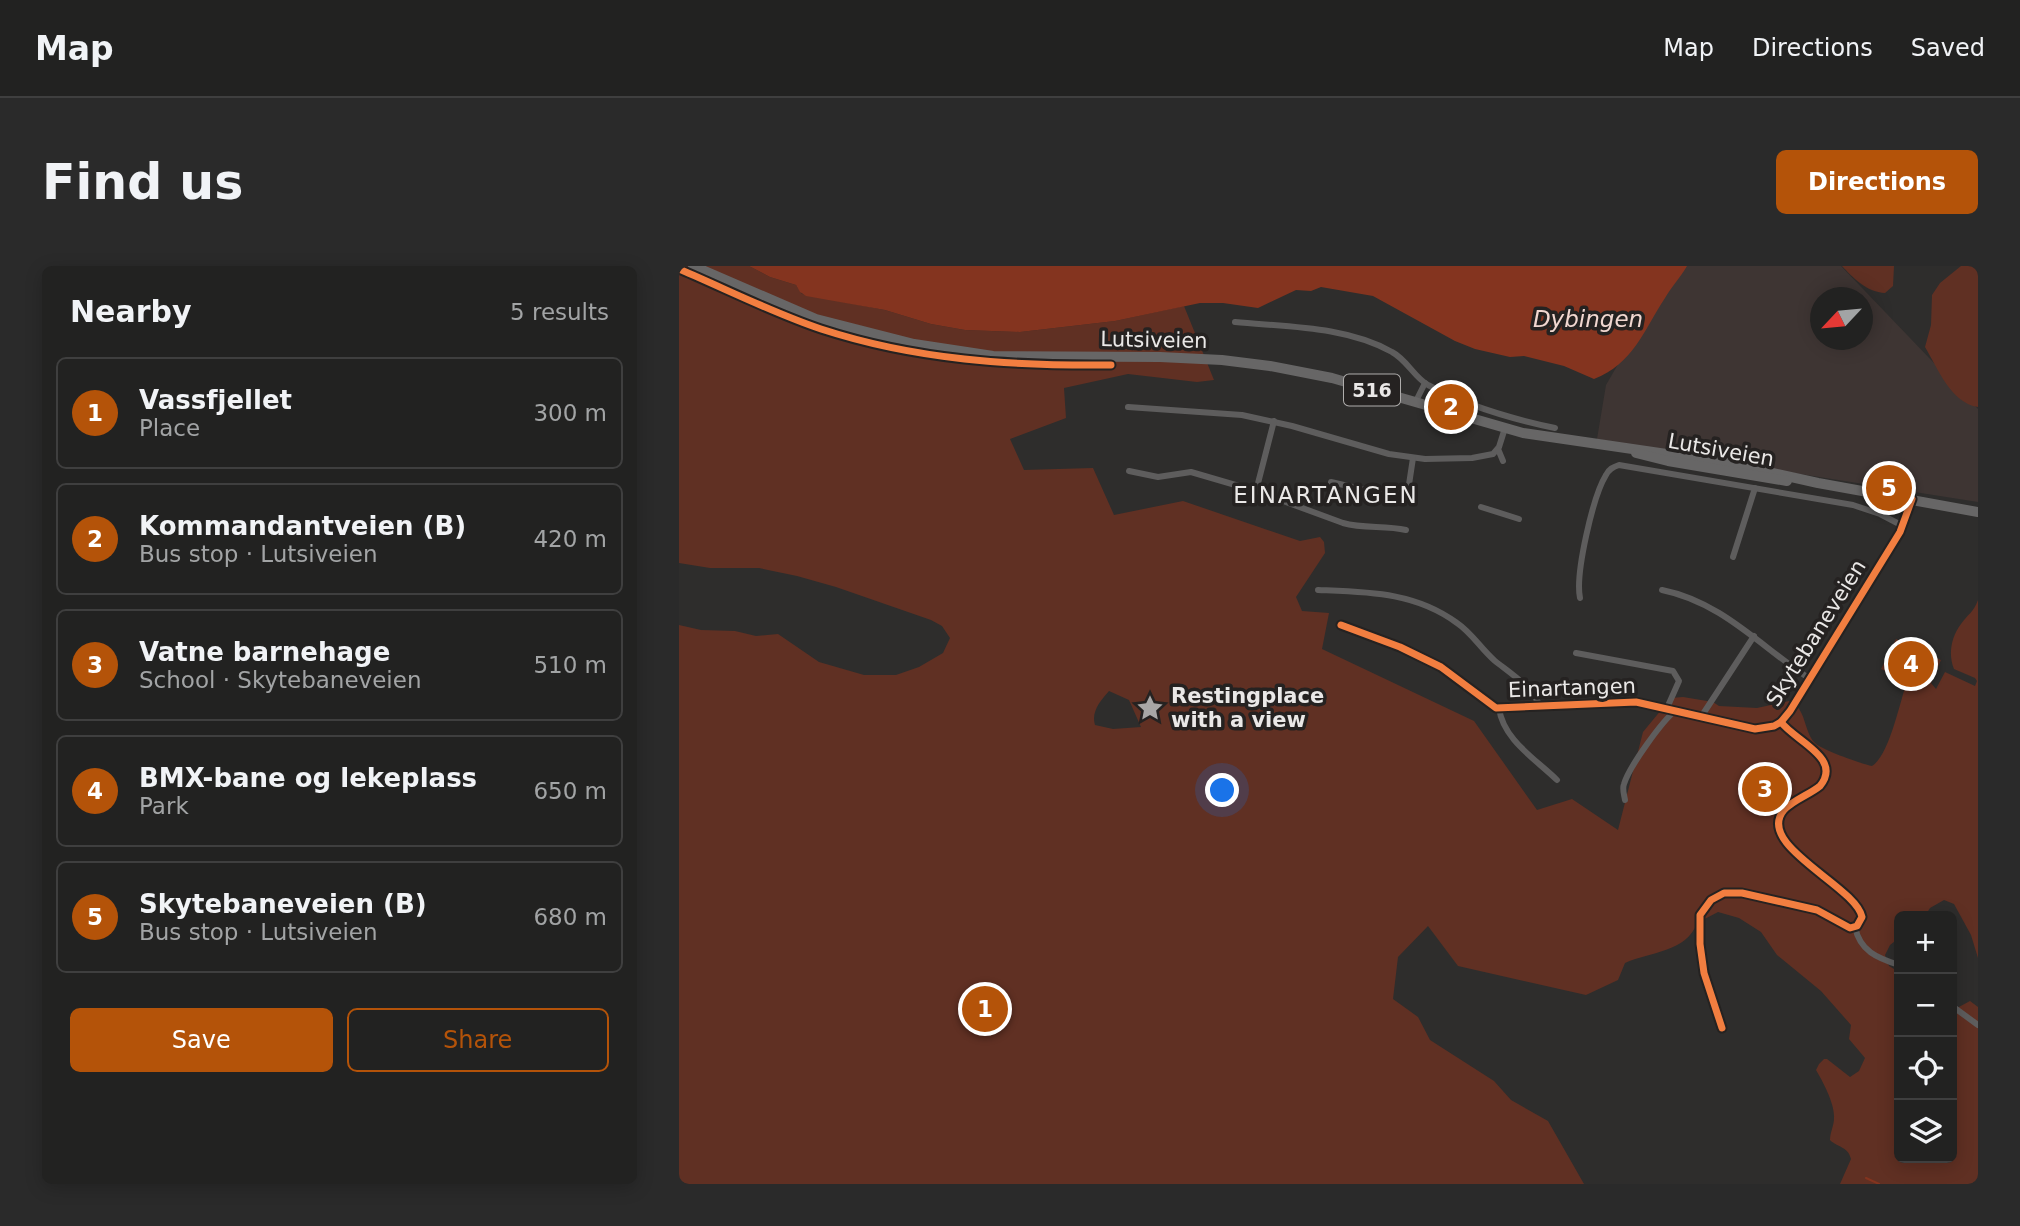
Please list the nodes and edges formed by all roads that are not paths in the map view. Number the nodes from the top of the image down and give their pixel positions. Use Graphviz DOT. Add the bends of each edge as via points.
graph roads {
  1 [pos="693,266"];
  2 [pos="1235,322"];
  3 [pos="1425,383"];
  4 [pos="1415,403"];
  5 [pos="1128,407"];
  6 [pos="1274,421"];
  7 [pos="1505,428"];
  8 [pos="1555,428"];
  9 [pos="1498,449"];
  10 [pos="1413,458"];
  11 [pos="1503,461"];
  12 [pos="1129,471"];
  13 [pos="1331,482"];
  14 [pos="1755,488"];
  15 [pos="1256,491"];
  16 [pos="1912,499"];
  17 [pos="1481,506"];
  18 [pos="1978,512"];
  19 [pos="1519,519"];
  20 [pos="1903,526"];
  21 [pos="1406,530"];
  22 [pos="1733,557"];
  23 [pos="1318,590"];
  24 [pos="1662,590"];
  25 [pos="1580,598"];
  26 [pos="1341,625"];
  27 [pos="1754,636"];
  28 [pos="1576,653"];
  29 [pos="1809,679"];
  30 [pos="1540,707"];
  31 [pos="1499,708"];
  32 [pos="1667,708"];
  33 [pos="1676,710"];
  34 [pos="1700,717"];
  35 [pos="1781,722"];
  36 [pos="1557,780"];
  37 [pos="1625,800"];
  38 [pos="1855,927"];
  39 [pos="1894,963"];
  40 [pos="1957,1010"];
  41 [pos="1978,1025"];
  42 [pos="1722,1028"];
  1 -- 4 [label="main road, Lutsiveien / 516" via="816,319 913,344 993,356 1248,362 1332,378"];
  2 -- 3 [label="street" via="1363,340 1394,353"];
  3 -- 4 [label="street"];
  3 -- 8 [label="street" via="1503,415"];
  4 -- 7 [label="main road, Lutsiveien / 516"];
  5 -- 6 [label="street"];
  6 -- 10 [label="street"];
  6 -- 15 [label="street"];
  7 -- 9 [label="street"];
  7 -- 16 [label="main road, Lutsiveien / 516" via="1749,476"];
  9 -- 10 [label="street" via="1472,458"];
  9 -- 11 [label="street"];
  10 -- 13 [label="street" via="1408,491"];
  12 -- 15 [label="street" via="1158,477 1191,472"];
  14 -- 20 [label="street" via="1853,505"];
  14 -- 22 [label="street"];
  14 -- 25 [label="street" via="1623,465 1611,468 1602,482 1588,530"];
  15 -- 21 [label="street" via="1352,526"];
  16 -- 18 [label="main road, Lutsiveien / 516"];
  16 -- 20 [label="street, Skytebaneveien"];
  17 -- 19 [label="street"];
  20 -- 29 [label="street, Skytebaneveien"];
  23 -- 30 [label="street" via="1393,595 1436,609 1462,627"];
  24 -- 27 [label="street, Skytebaneveien" via="1697,601"];
  26 -- 31 [label="street, Einartangen" via="1441,667"];
  27 -- 29 [label="street, Skytebaneveien"];
  27 -- 34 [label="street"];
  28 -- 32 [label="street" via="1673,671 1679,681"];
  29 -- 35 [label="street, Skytebaneveien"];
  30 -- 31 [label="street, Einartangen"];
  30 -- 32 [label="street, Einartangen" via="1636,702"];
  31 -- 36 [label="street, Einartangen" via="1514,738"];
  32 -- 33 [label="street, Einartangen"];
  33 -- 34 [label="street, Einartangen"];
  33 -- 37 [label="street" via="1628,775 1623,786"];
  34 -- 35 [label="street, Einartangen" via="1749,729"];
  35 -- 38 [label="street, Skytebaneveien" via="1821,756 1827,770 1820,786 1782,812 1781,836 1858,906 1862,917"];
  38 -- 39 [label="street" via="1867,950"];
  38 -- 42 [label="street" via="1817,911 1742,893 1724,893 1711,900 1700,915 1700,944"];
  40 -- 41 [label="street"];
}
